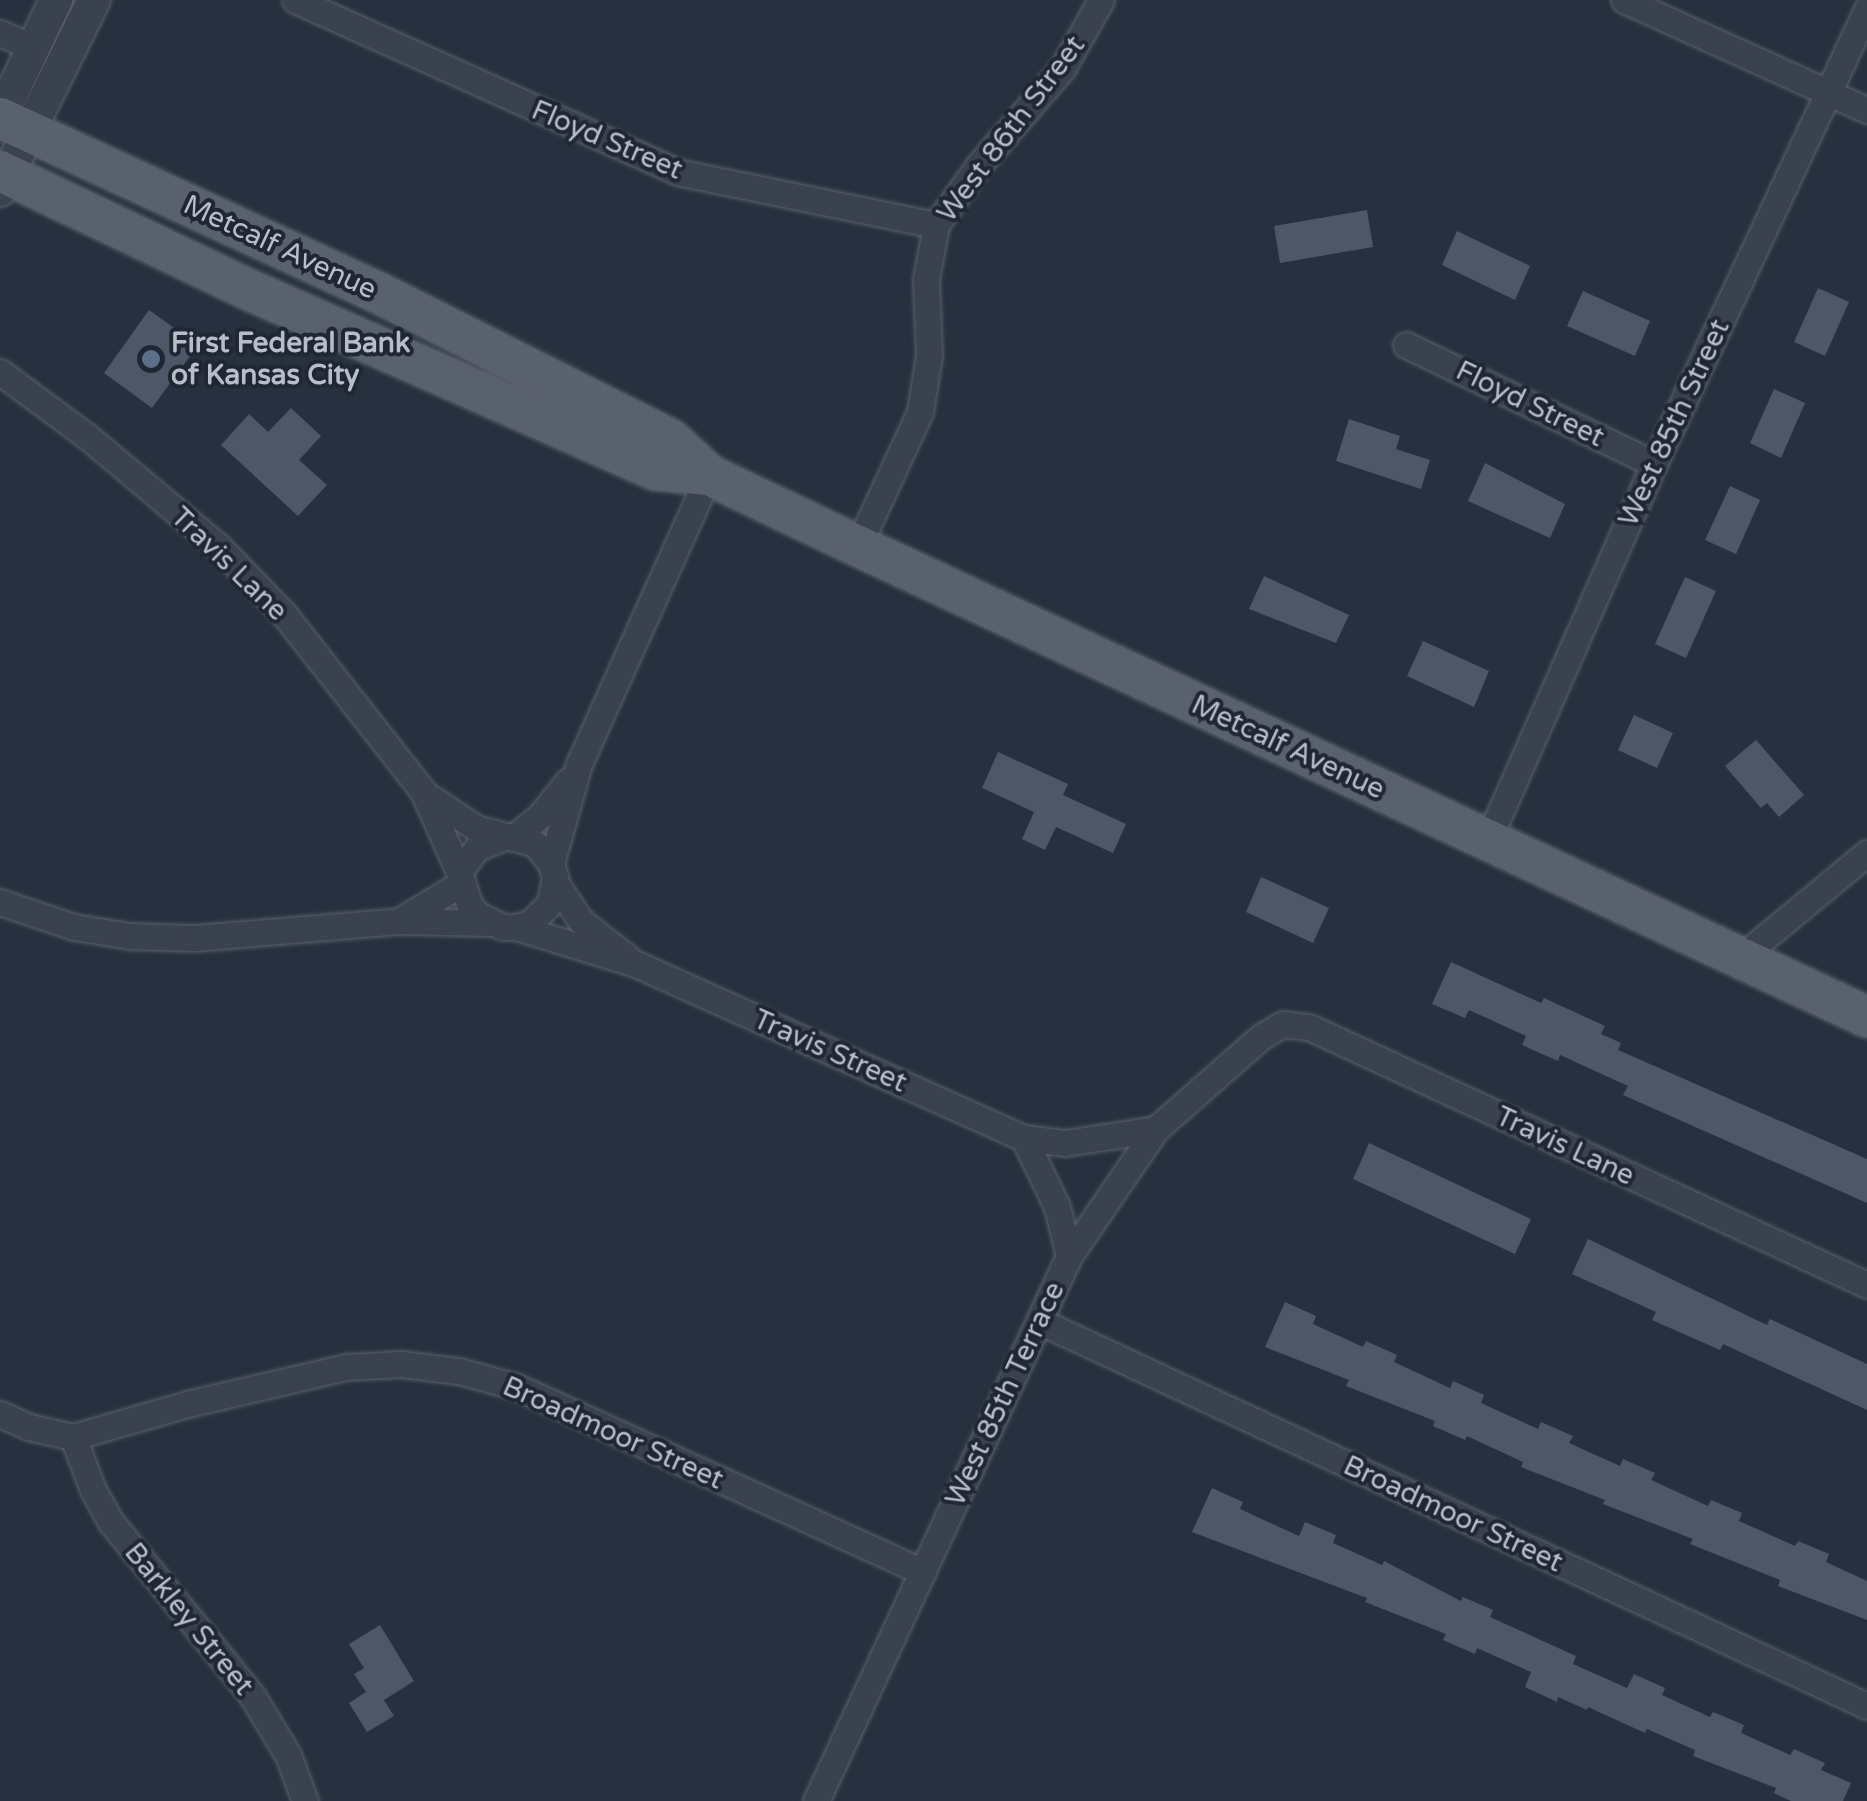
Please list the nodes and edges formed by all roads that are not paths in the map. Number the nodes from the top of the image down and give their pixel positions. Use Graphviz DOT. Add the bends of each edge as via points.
graph roads {
  1 [pos="56,0"];
  2 [pos="94,0"];
  3 [pos="295,0"];
  4 [pos="1101,0"];
  5 [pos="1624,0"];
  6 [pos="1867,9"];
  7 [pos="0,32"];
  8 [pos="33,48"];
  9 [pos="1828,93"];
  10 [pos="1867,110"];
  11 [pos="10,122"];
  12 [pos="3,179"];
  13 [pos="936,225"];
  14 [pos="1406,345"];
  15 [pos="0,372"];
  16 [pos="1654,464"];
  17 [pos="709,475"];
  18 [pos="858,546"];
  19 [pos="579,764"];
  20 [pos="424,792"];
  21 [pos="510,836"];
  22 [pos="1488,840"];
  23 [pos="1867,853"];
  24 [pos="553,873"];
  25 [pos="460,877"];
  26 [pos="0,902"];
  27 [pos="399,920"];
  28 [pos="489,923"];
  29 [pos="516,927"];
  30 [pos="1740,958"];
  31 [pos="636,964"];
  32 [pos="1867,1017"];
  33 [pos="1262,1036"];
  34 [pos="1156,1129"];
  35 [pos="1024,1138"];
  36 [pos="1069,1256"];
  37 [pos="1867,1285"];
  38 [pos="1039,1321"];
  39 [pos="0,1414"];
  40 [pos="74,1437"];
  41 [pos="922,1572"];
  42 [pos="1867,1706"];
  43 [pos="305,1801"];
  44 [pos="816,1801"];
  1 -- 8 [label="street"];
  2 -- 11 [label="street"];
  3 -- 13 [label="street, Floyd Street" via="677,172"];
  4 -- 13 [label="street, West 86th Street" via="1062,69"];
  5 -- 9 [label="street"];
  6 -- 9 [label="street, West 85th Street"];
  7 -- 8 [label="street"];
  8 -- 11 [label="street"];
  9 -- 10 [label="street"];
  9 -- 16 [label="street, West 85th Street"];
  11 -- 12 [label="street"];
  11 -- 17 [label="main road, Metcalf Avenue" via="377,292 636,422 671,440"];
  12 -- 17 [label="main road, Metcalf Avenue" via="656,470"];
  13 -- 18 [label="street, West 86th Street" via="926,279 929,355 920,412"];
  14 -- 16 [label="street, Floyd Street"];
  15 -- 20 [label="street, Travis Lane" via="218,546 284,614"];
  16 -- 22 [label="street, West 85th Street"];
  17 -- 18 [label="main road, Metcalf Avenue"];
  17 -- 19 [label="street"];
  18 -- 22 [label="main road, Metcalf Avenue"];
  19 -- 21 [label="street" via="540,816"];
  19 -- 24 [label="street"];
  20 -- 21 [label="street, Travis Lane" via="476,828"];
  20 -- 25 [label="street, Travis Lane"];
  21 -- 24 [label="street" via="534,844"];
  21 -- 25 [label="street" via="478,848"];
  22 -- 30 [label="main road, Metcalf Avenue"];
  23 -- 30 [label="street"];
  24 -- 29 [label="street" via="550,903"];
  24 -- 31 [label="street, Travis Street" via="581,921"];
  25 -- 27 [label="street"];
  25 -- 28 [label="street" via="469,904"];
  26 -- 27 [label="street" via="74,927 130,936 194,938"];
  27 -- 28 [label="street"];
  28 -- 29 [label="street"];
  29 -- 31 [label="street, Travis Street"];
  30 -- 32 [label="main road, Metcalf Avenue"];
  31 -- 35 [label="street, Travis Street"];
  33 -- 34 [label="street, West 85th Terrace"];
  33 -- 37 [label="street, Travis Lane" via="1284,1024 1308,1027"];
  34 -- 35 [label="street, Travis Street" via="1066,1143"];
  34 -- 36 [label="street, West 85th Terrace"];
  35 -- 36 [label="street" via="1057,1207"];
  36 -- 38 [label="street, West 85th Terrace"];
  38 -- 41 [label="street, West 85th Terrace"];
  38 -- 42 [label="street, Broadmoor Street"];
  39 -- 40 [label="street, Broadmoor Street"];
  40 -- 41 [label="street, Broadmoor Street" via="346,1367 459,1371 517,1387"];
  40 -- 43 [label="street, Barkley Street" via="111,1522 252,1697 288,1755"];
  41 -- 44 [label="street, West 85th Terrace"];
}
